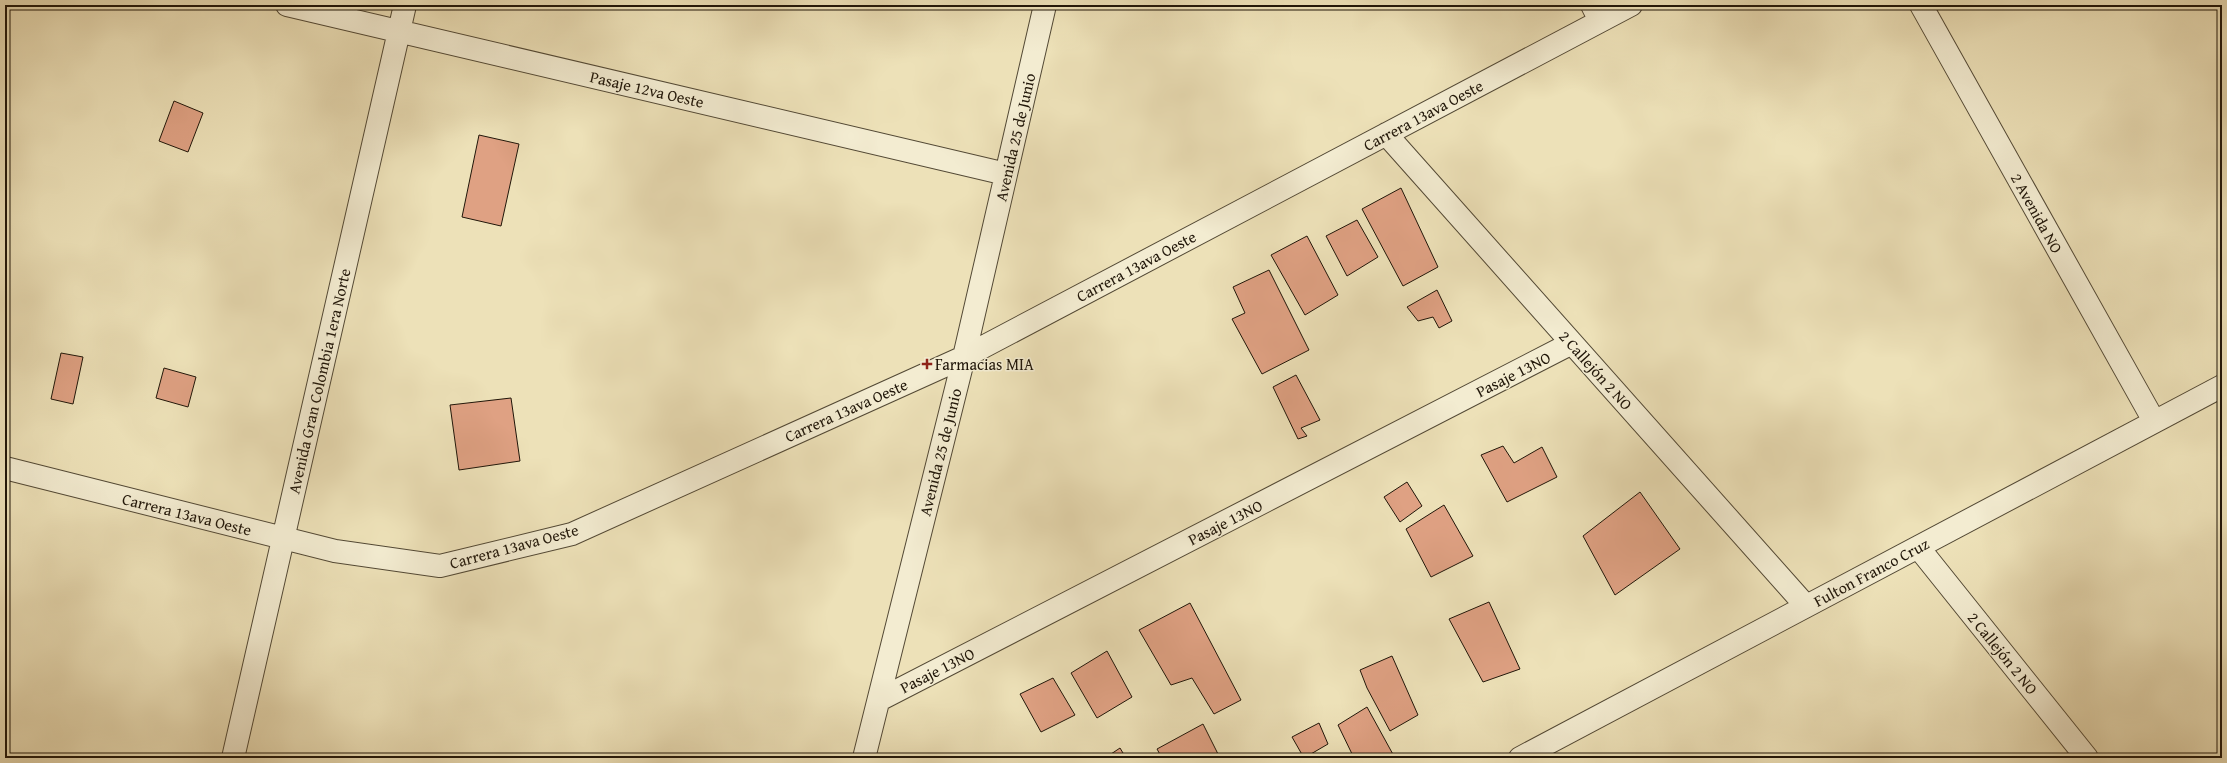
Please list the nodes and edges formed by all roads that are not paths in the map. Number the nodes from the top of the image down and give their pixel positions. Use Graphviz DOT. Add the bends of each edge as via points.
graph roads {
  1 [pos="287,5"];
  2 [pos="405,5"];
  3 [pos="1045,5"];
  4 [pos="1631,5"];
  5 [pos="1921,5"];
  6 [pos="1596,13"];
  7 [pos="399,31"];
  8 [pos="1386,134"];
  9 [pos="1006,174"];
  10 [pos="1572,344"];
  11 [pos="964,356"];
  12 [pos="2222,386"];
  13 [pos="2154,421"];
  14 [pos="5,468"];
  15 [pos="283,538"];
  16 [pos="1918,547"];
  17 [pos="1806,606"];
  18 [pos="879,700"];
  19 [pos="233,758"];
  20 [pos="864,758"];
  21 [pos="1520,758"];
  22 [pos="2087,758"];
  1 -- 7 [label="street, Pasaje 12va Oeste"];
  2 -- 7 [label="street, Avenida Gran Colombia 1era Norte"];
  3 -- 9 [label="street, Avenida 25 de Junio"];
  4 -- 6 [label="street, Carrera 13ava Oeste"];
  5 -- 13 [label="street, 2 Avenida NO"];
  6 -- 8 [label="street, Carrera 13ava Oeste"];
  7 -- 9 [label="street, Pasaje 12va Oeste"];
  7 -- 15 [label="street, Avenida Gran Colombia 1era Norte"];
  8 -- 10 [label="street, 2 Callejón 2 NO"];
  8 -- 11 [label="street, Carrera 13ava Oeste"];
  9 -- 11 [label="street, Avenida 25 de Junio"];
  10 -- 17 [label="street, 2 Callejón 2 NO"];
  10 -- 18 [label="street, Pasaje 13NO"];
  11 -- 15 [label="street, Carrera 13ava Oeste" via="572,534 440,566 335,551"];
  11 -- 18 [label="street, Avenida 25 de Junio"];
  12 -- 13 [label="street, Fulton Franco Cruz"];
  13 -- 16 [label="street, Fulton Franco Cruz"];
  14 -- 15 [label="street, Carrera 13ava Oeste"];
  15 -- 19 [label="street, Avenida Gran Colombia 1era Norte"];
  16 -- 17 [label="street, Fulton Franco Cruz"];
  16 -- 22 [label="street, 2 Callejón 2 NO"];
  17 -- 21 [label="street, Fulton Franco Cruz"];
  18 -- 20 [label="street, Avenida 25 de Junio"];
}
